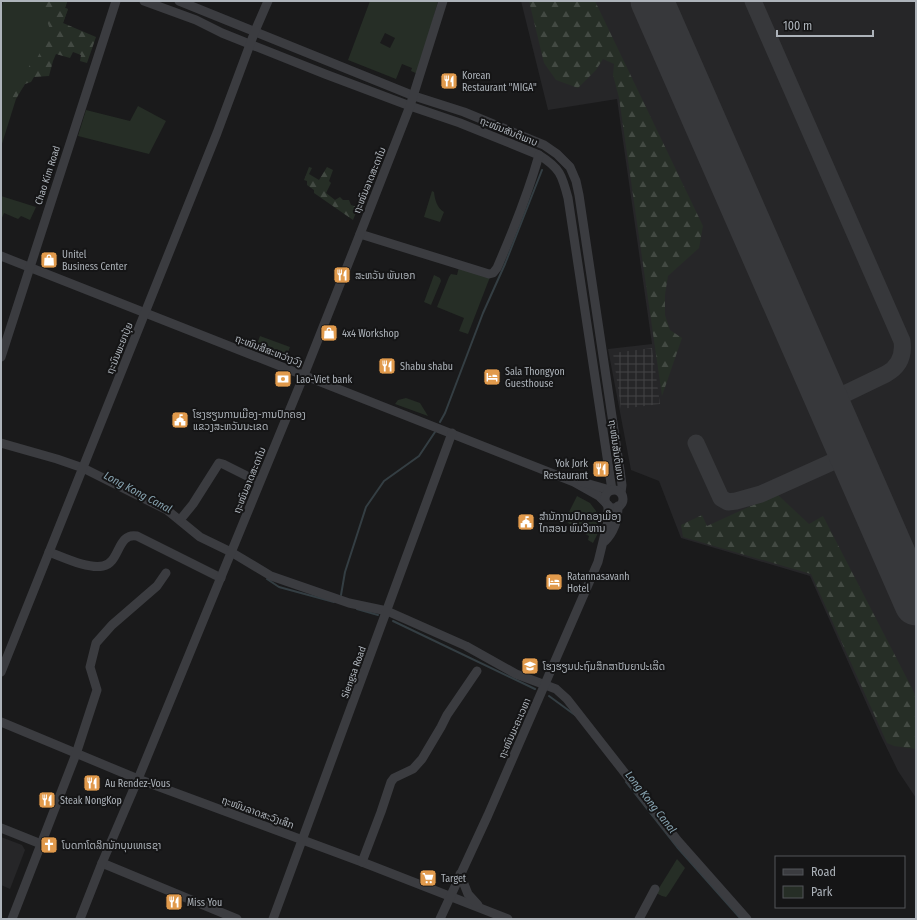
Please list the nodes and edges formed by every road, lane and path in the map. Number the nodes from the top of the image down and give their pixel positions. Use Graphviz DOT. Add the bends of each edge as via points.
graph roads {
  1 [pos="116,1"];
  2 [pos="144,1"];
  3 [pos="179,1"];
  4 [pos="268,1"];
  5 [pos="443,1"];
  6 [pos="255,31"];
  7 [pos="251,44"];
  8 [pos="414,96"];
  9 [pos="410,106"];
  10 [pos="539,155"];
  11 [pos="360,234"];
  12 [pos="1,256"];
  13 [pos="29,267"];
  14 [pos="145,313"];
  15 [pos="1,357"];
  16 [pos="304,375"];
  17 [pos="452,433"];
  18 [pos="1,443"];
  19 [pos="83,468"];
  20 [pos="259,482"];
  21 [pos="574,482"];
  22 [pos="614,491"];
  23 [pos="607,504"];
  24 [pos="618,506"];
  25 [pos="180,520"];
  26 [pos="603,544"];
  27 [pos="49,552"];
  28 [pos="231,552"];
  29 [pos="166,573"];
  30 [pos="221,578"];
  31 [pos="387,611"];
  32 [pos="478,671"];
  33 [pos="1,672"];
  34 [pos="545,685"];
  35 [pos="1,722"];
  36 [pos="76,754"];
  37 [pos="138,779"];
  38 [pos="1,828"];
  39 [pos="303,840"];
  40 [pos="41,844"];
  41 [pos="102,862"];
  42 [pos="362,862"];
  43 [pos="460,874"];
  44 [pos="655,890"];
  45 [pos="450,896"];
  46 [pos="484,909"];
  47 [pos="12,919"];
  48 [pos="80,919"];
  49 [pos="237,919"];
  50 [pos="273,919"];
  51 [pos="440,919"];
  52 [pos="508,919"];
  53 [pos="639,919"];
  54 [pos="747,919"];
  1 -- 13 [label="street, Chao Kim Road"];
  2 -- 7 [label="street, ຖະໜົນສັນຕິພາບ"];
  3 -- 6 [label="street, ຖະໜົນສັນຕິພາບ"];
  4 -- 6 [label="street, ຖະນົນພະຍາປຸ້ຍ"];
  5 -- 8 [label="street, ຖະໜົນລາດສະດາໄນ"];
  6 -- 7 [label="street, ຖະນົນພະຍາປຸ້ຍ"];
  6 -- 8 [label="street, ຖະໜົນສັນຕິພາບ"];
  7 -- 9 [label="street, ຖະໜົນສັນຕິພາບ"];
  7 -- 14 [label="street, ຖະນົນພະຍາປຸ້ຍ"];
  8 -- 9 [label="street, ຖະໜົນລາດສະດາໄນ"];
  8 -- 22 [label="street, ຖະໜົນສັນຕິພາບ" via="464,112 544,145 570,167 579,195 620,470 622,485"];
  9 -- 10 [label="street, ຖະໜົນສັນຕິພາບ" via="462,123"];
  9 -- 11 [label="street, ຖະໜົນລາດສະດາໄນ"];
  10 -- 11 [label="street" via="517,220 493,273 489,274"];
  10 -- 22 [label="street, ຖະໜົນສັນຕິພາບ" via="561,173 568,198"];
  11 -- 16 [label="street, ຖະໜົນລາດສະດາໄນ"];
  12 -- 13 [label="street, ຖະໜົນສີສະຫວ່າງວົງ"];
  13 -- 14 [label="street, ຖະໜົນສີສະຫວ່າງວົງ"];
  13 -- 15 [label="street, Chao Kim Road"];
  14 -- 16 [label="street, ຖະໜົນສີສະຫວ່າງວົງ"];
  14 -- 19 [label="street, ຖະນົນພະຍາປຸ້ຍ"];
  16 -- 17 [label="street, ຖະໜົນສີສະຫວ່າງວົງ"];
  16 -- 20 [label="street, ຖະໜົນລາດສະດາໄນ"];
  17 -- 21 [label="street, ຖະໜົນສີສະຫວ່າງວົງ"];
  17 -- 31 [label="street, Siengsa Road"];
  18 -- 19 [label="street"];
  19 -- 25 [label="street" via="167,510"];
  19 -- 27 [label="street, ຖະນົນພະຍາປຸ້ຍ"];
  20 -- 25 [label="street" via="219,463"];
  20 -- 28 [label="street, ຖະໜົນລາດສະດາໄນ"];
  21 -- 22 [label="street" via="584,482"];
  21 -- 23 [label="street" via="599,496"];
  22 -- 23 [label="street" via="606,495"];
  22 -- 24 [label="street" via="622,499"];
  23 -- 24 [label="street"];
  23 -- 26 [label="street" via="609,515"];
  24 -- 26 [label="street" via="617,521"];
  25 -- 28 [label="street" via="200,537"];
  26 -- 34 [label="street, ຖະໜົນມະຄະເວຫາ" via="598,562"];
  27 -- 30 [label="street" via="83,564 105,566 112,561 126,537 132,535"];
  27 -- 33 [label="street, ຖະນົນພະຍາປຸ້ຍ"];
  28 -- 30 [label="street, ຖະໜົນລາດສະດາໄນ"];
  28 -- 31 [label="street" via="271,576 349,603"];
  29 -- 36 [label="street" via="157,586 112,625 96,644 90,667 97,690"];
  30 -- 37 [label="street, ຖະໜົນລາດສະດາໄນ"];
  31 -- 34 [label="street" via="466,646 516,674"];
  31 -- 39 [label="street, Siengsa Road"];
  32 -- 42 [label="street" via="447,715 422,759 413,769 391,782"];
  34 -- 43 [label="street, ຖະໜົນມະຄະເວຫາ"];
  34 -- 54 [label="street" via="556,689 567,698 678,841"];
  35 -- 36 [label="street, ຖະໜົນລາດສະວົງເສິກ"];
  36 -- 37 [label="street, ຖະໜົນລາດສະວົງເສິກ"];
  36 -- 40 [label="street"];
  37 -- 39 [label="street, ຖະໜົນລາດສະວົງເສິກ"];
  37 -- 41 [label="street, ຖະໜົນລາດສະດາໄນ"];
  38 -- 40 [label="street"];
  39 -- 42 [label="street, ຖະໜົນລາດສະວົງເສິກ"];
  39 -- 50 [label="street, Siengsa Road"];
  40 -- 47 [label="street"];
  41 -- 48 [label="street, ຖະໜົນລາດສະດາໄນ"];
  41 -- 49 [label="street"];
  42 -- 45 [label="street, ຖະໜົນລາດສະວົງເສິກ"];
  43 -- 45 [label="street, ຖະໜົນມະຄະເວຫາ"];
  43 -- 46 [label="street" via="468,894"];
  44 -- 53 [label="street"];
  45 -- 46 [label="street, ຖະໜົນລາດສະວົງເສິກ"];
  45 -- 51 [label="street, ຖະໜົນມະຄະເວຫາ"];
  46 -- 52 [label="street, ຖະໜົນລາດສະວົງເສິກ"];
}
